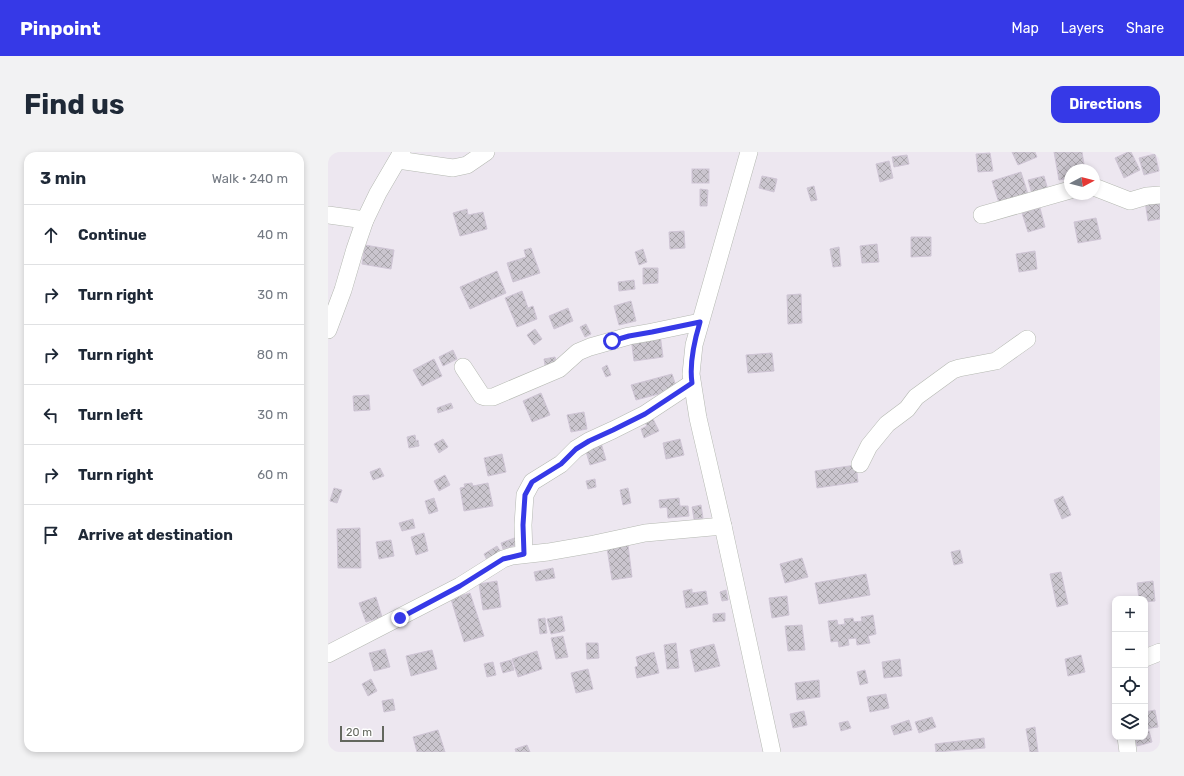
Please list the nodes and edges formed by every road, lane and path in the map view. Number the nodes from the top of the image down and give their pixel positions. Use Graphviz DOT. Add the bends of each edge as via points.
graph roads {
  1 [pos="486,152"];
  2 [pos="750,152"];
  3 [pos="400,156"];
  4 [pos="1100,189"];
  5 [pos="1064,192"];
  6 [pos="1160,195"];
  7 [pos="328,215"];
  8 [pos="982,215"];
  9 [pos="365,220"];
  10 [pos="700,322"];
  11 [pos="329,327"];
  12 [pos="1027,339"];
  13 [pos="464,367"];
  14 [pos="692,383"];
  15 [pos="860,464"];
  16 [pos="723,526"];
  17 [pos="524,554"];
  18 [pos="1160,652"];
  19 [pos="328,654"];
  20 [pos="1148,657"];
  21 [pos="1126,740"];
  22 [pos="772,752"];
  23 [pos="1128,752"];
  1 -- 3 [label="street" via="467,165 453,168"];
  2 -- 10 [label="street"];
  3 -- 9 [label="street"];
  4 -- 6 [label="street" via="1130,201"];
  5 -- 8 [label="street"];
  7 -- 9 [label="street"];
  9 -- 11 [label="street"];
  10 -- 13 [label="street" via="629,336 590,347 578,352 559,369 493,397 482,396"];
  10 -- 14 [label="street" via="694,345"];
  12 -- 15 [label="street" via="996,361 953,370 916,396 911,405 878,432"];
  14 -- 16 [label="street"];
  14 -- 17 [label="street" via="645,414 582,445 561,464 532,482 525,495"];
  16 -- 17 [label="street" via="645,533 548,552"];
  16 -- 22 [label="street"];
  17 -- 19 [label="street" via="503,559 460,586"];
  18 -- 20 [label="street"];
  21 -- 23 [label="street"];
}
